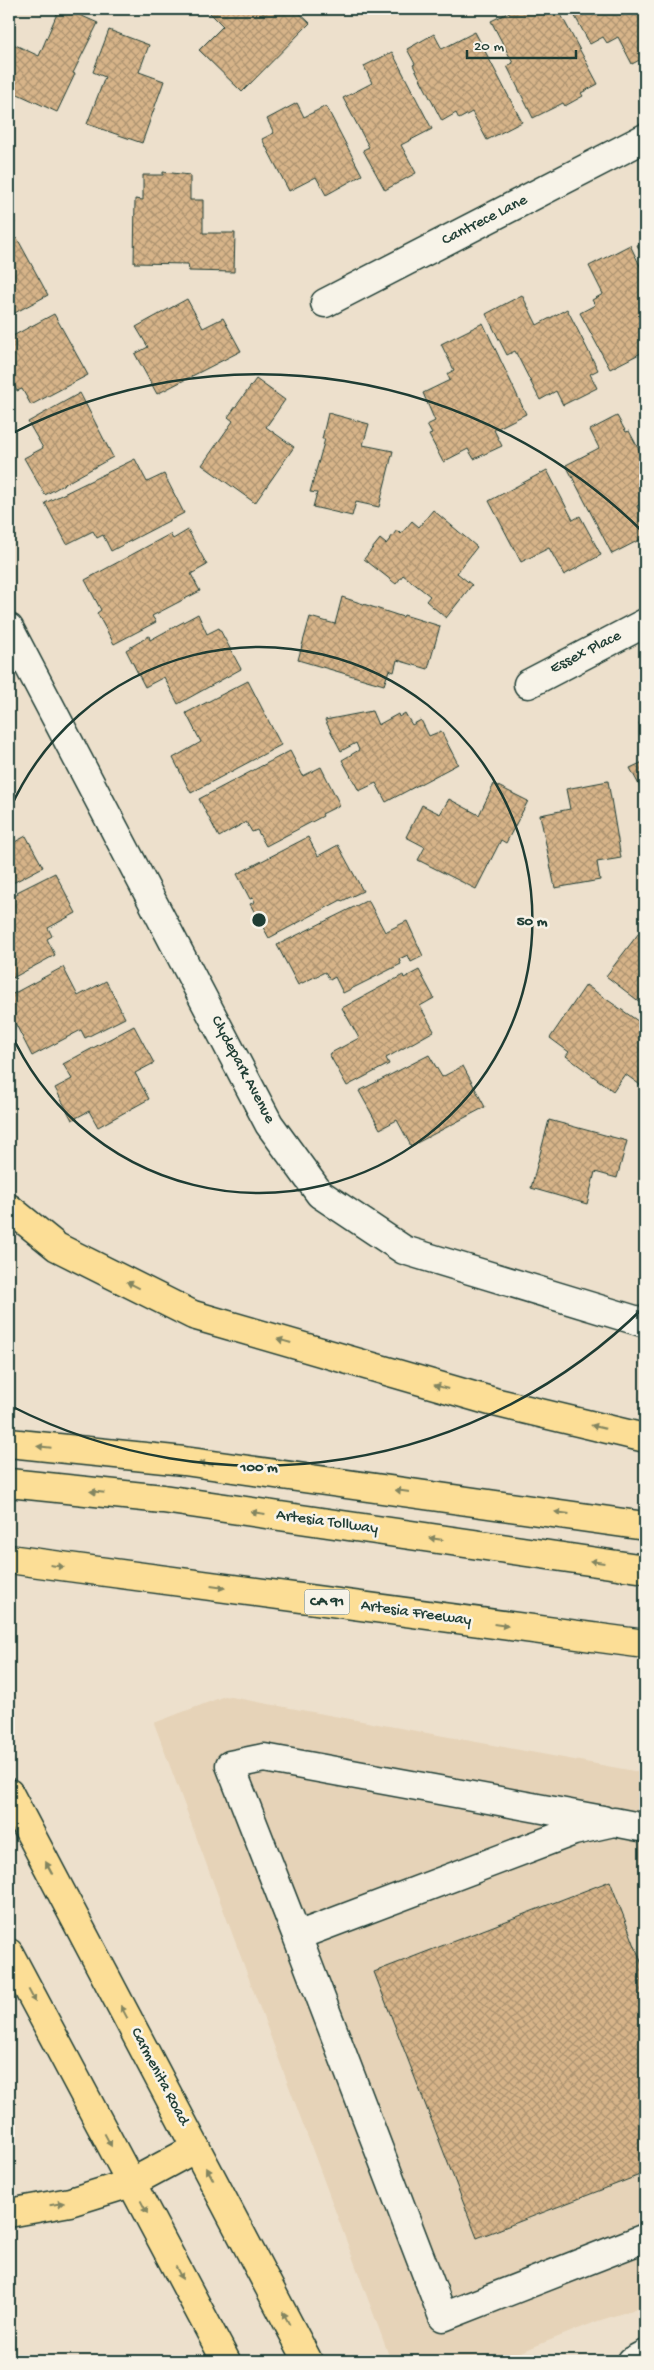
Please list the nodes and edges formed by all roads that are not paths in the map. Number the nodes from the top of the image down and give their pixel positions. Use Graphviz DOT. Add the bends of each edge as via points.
graph roads {
  1 [pos="645,138"];
  2 [pos="325,303"];
  3 [pos="645,622"];
  4 [pos="9,628"];
  5 [pos="528,684"];
  6 [pos="9,1208"];
  7 [pos="645,1323"];
  8 [pos="645,1438"];
  9 [pos="9,1443"];
  10 [pos="9,1483"];
  11 [pos="645,1526"];
  12 [pos="9,1559"];
  13 [pos="645,1569"];
  14 [pos="645,1644"];
  15 [pos="9,1793"];
  16 [pos="614,1822"];
  17 [pos="645,1828"];
  18 [pos="297,1936"];
  19 [pos="9,1953"];
  20 [pos="196,2148"];
  21 [pos="131,2183"];
  22 [pos="9,2213"];
  23 [pos="645,2238"];
  24 [pos="645,2354"];
  25 [pos="226,2361"];
  26 [pos="308,2361"];
  27 [pos="632,2361"];
  1 -- 2 [label="street, Cantrece Lane"];
  3 -- 5 [label="street, Essex Place"];
  4 -- 7 [label="street, Clydepark Avenue" via="269,1124 320,1194 404,1250"];
  8 -- 6 [label="main road, one-way" via="494,1402 193,1315 57,1247"];
  11 -- 9 [label="main road, one-way" via="184,1461"];
  13 -- 10 [label="main road, Artesia Tollway, one-way" via="163,1499"];
  12 -- 14 [label="main road, Artesia Freeway / CA 91, one-way"];
  20 -- 15 [label="main road, Carmenita Road, one-way"];
  16 -- 17 [label="street"];
  16 -- 18 [label="street" via="574,1831"];
  16 -- 18 [label="street" via="264,1758 230,1765"];
  18 -- 23 [label="street" via="443,2317"];
  19 -- 21 [label="main road, one-way"];
  20 -- 21 [label="main road"];
  26 -- 20 [label="main road, Carmenita Road, one-way"];
  22 -- 21 [label="main road, one-way" via="70,2202"];
  21 -- 25 [label="main road, one-way"];
  24 -- 27 [label="street"];
}
